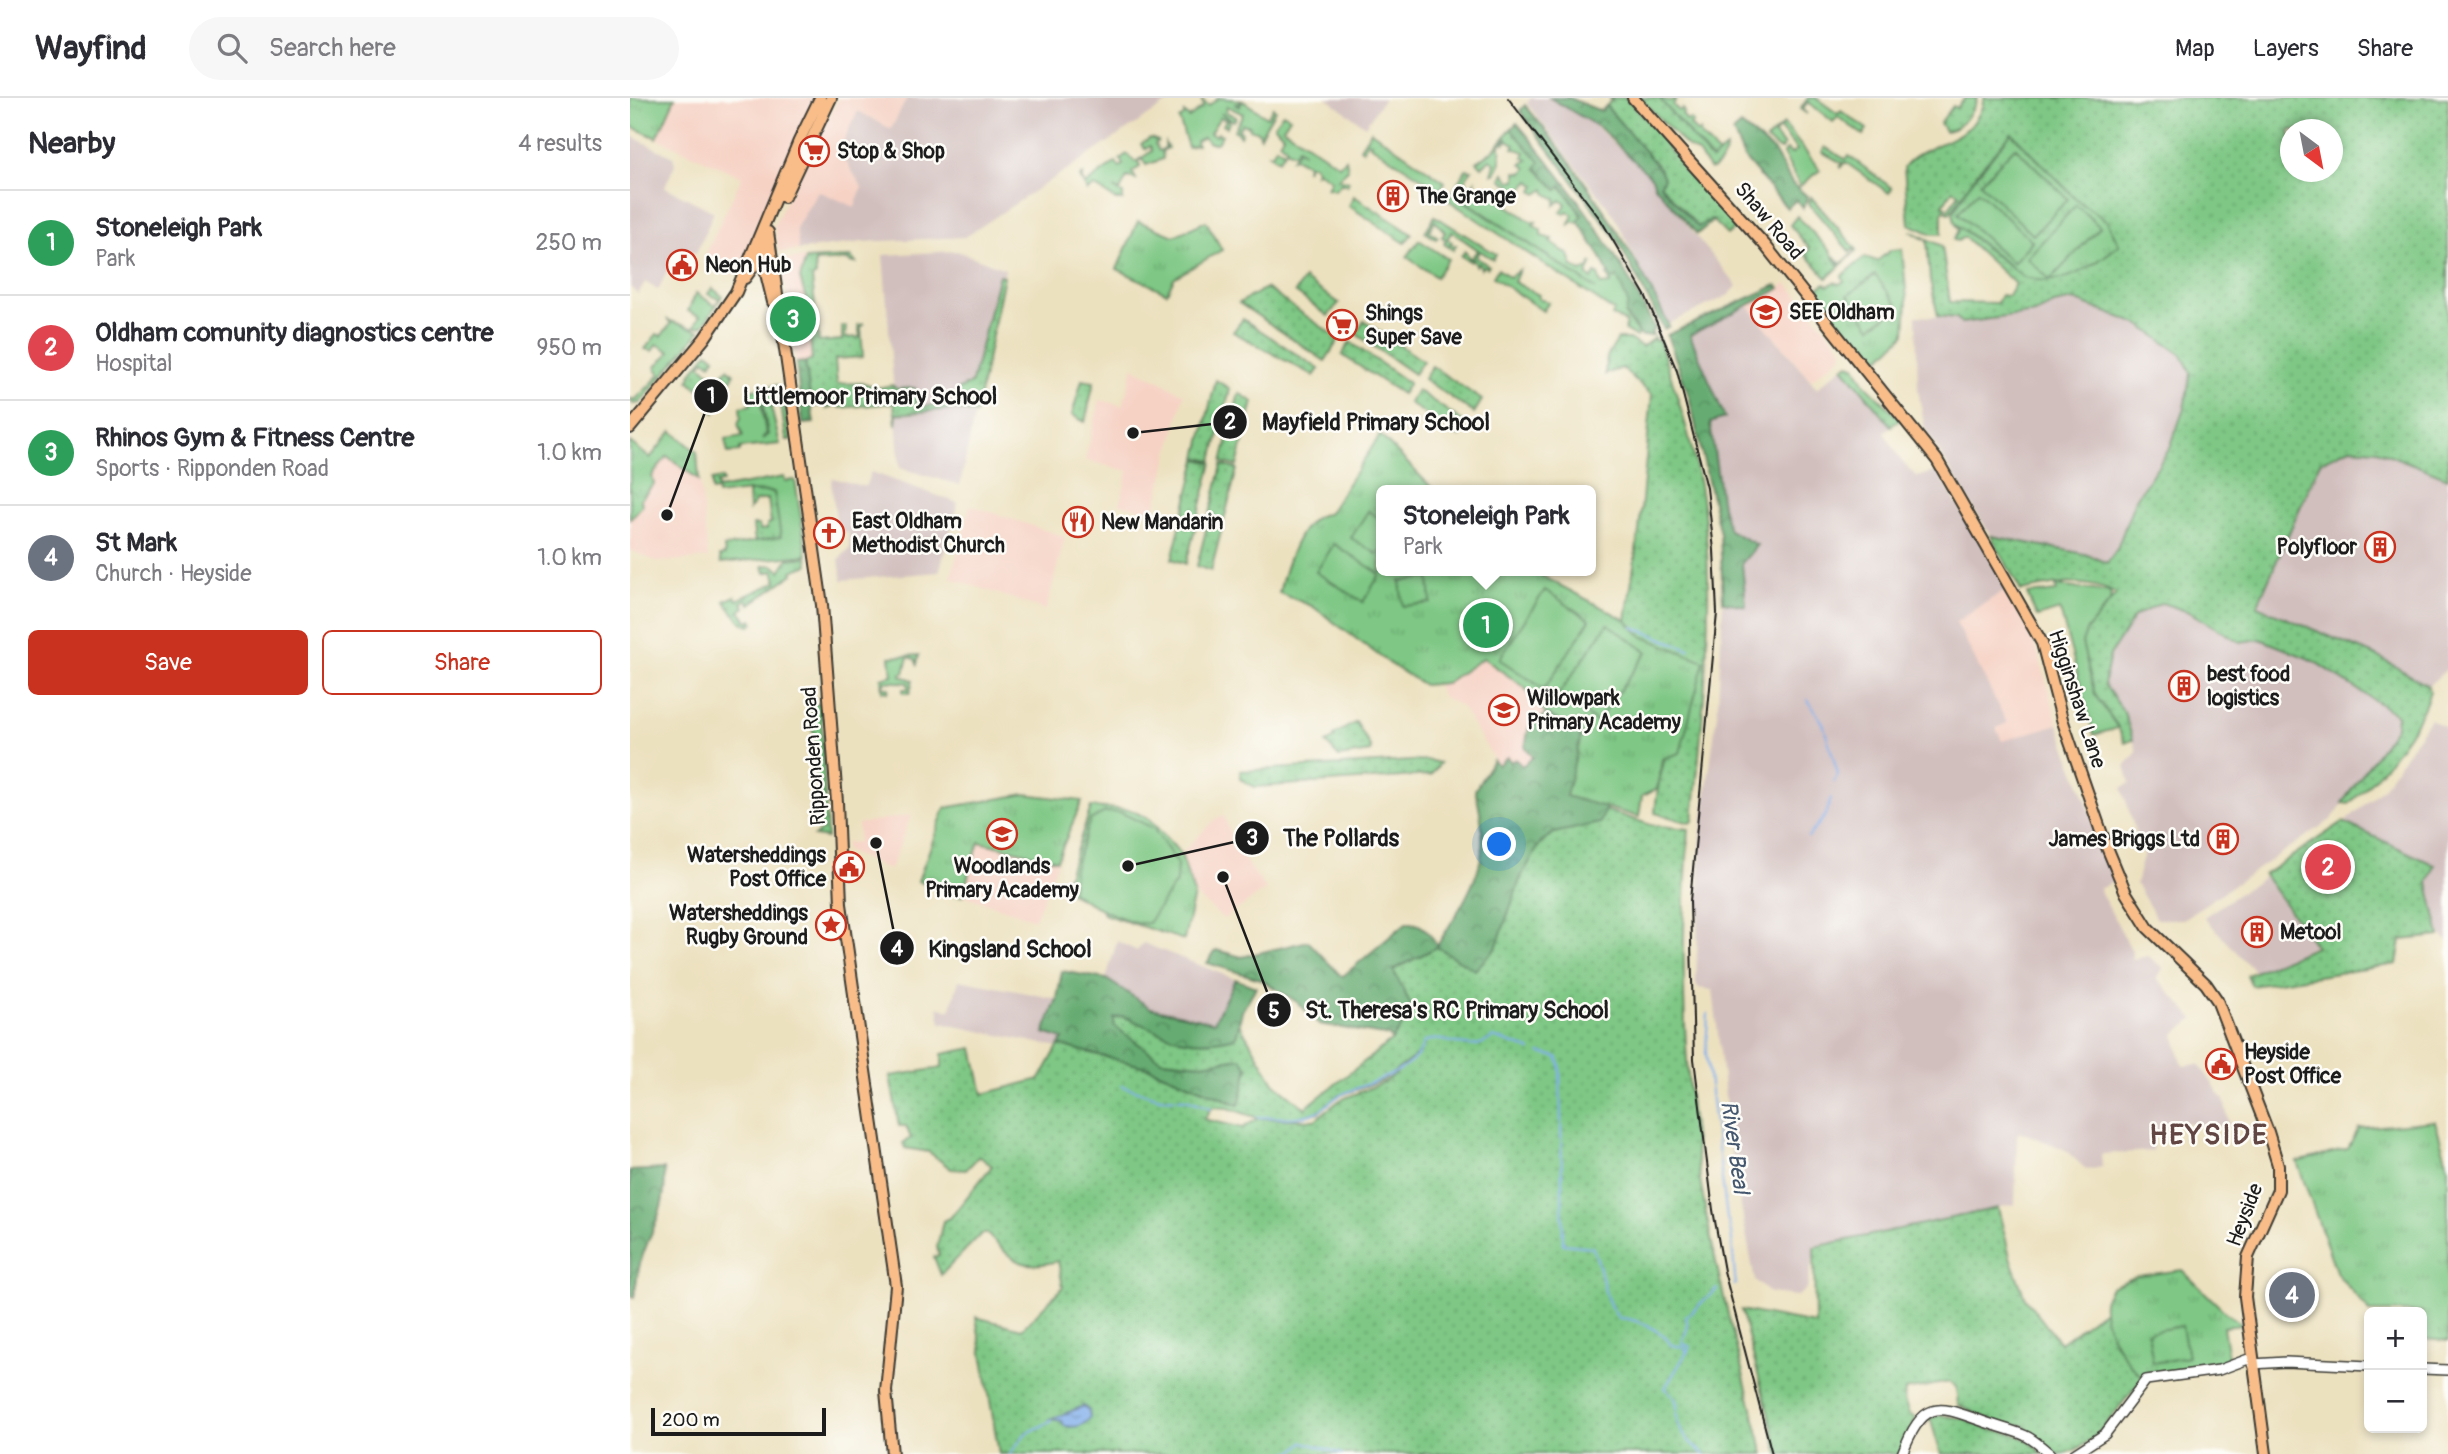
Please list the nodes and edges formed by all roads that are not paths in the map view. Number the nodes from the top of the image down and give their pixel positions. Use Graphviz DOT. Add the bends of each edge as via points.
graph roads {
  1 [pos="820,98"];
  2 [pos="831,98"];
  3 [pos="1633,98"];
  4 [pos="763,248"];
  5 [pos="745,278"];
  6 [pos="767,283"];
  7 [pos="778,307"];
  8 [pos="1870,374"];
  9 [pos="630,428"];
  10 [pos="2217,1000"];
  11 [pos="2251,1361"];
  12 [pos="2364,1366"];
  13 [pos="2427,1369"];
  14 [pos="2448,1370"];
  15 [pos="892,1454"];
  16 [pos="1902,1454"];
  17 [pos="2050,1454"];
  18 [pos="2074,1454"];
  19 [pos="2266,1454"];
  1 -- 4 [label="main road"];
  2 -- 4 [label="main road"];
  3 -- 8 [label="main road, Shaw Road" via="1710,180"];
  4 -- 5 [label="main road"];
  4 -- 6 [label="main road, Ripponden Road"];
  4 -- 7 [label="main road, Ripponden Road"];
  5 -- 6 [label="main road"];
  5 -- 9 [label="main road" via="711,330"];
  6 -- 7 [label="main road, Ripponden Road"];
  7 -- 15 [label="main road, Ripponden Road" via="822,605 841,904 896,1286 886,1391"];
  8 -- 10 [label="main road, Higginshaw Lane" via="1932,452 2039,638 2062,719 2126,893 2148,928"];
  10 -- 11 [label="main road, Heyside" via="2268,1132 2279,1178 2248,1257 2245,1297"];
  11 -- 12 [label="street"];
  11 -- 18 [label="street" via="2146,1380 2105,1434"];
  11 -- 19 [label="main road, Heyside"];
  13 -- 14 [label="street"];
  16 -- 17 [label="street" via="1922,1418 1943,1409 2021,1431"];
}
